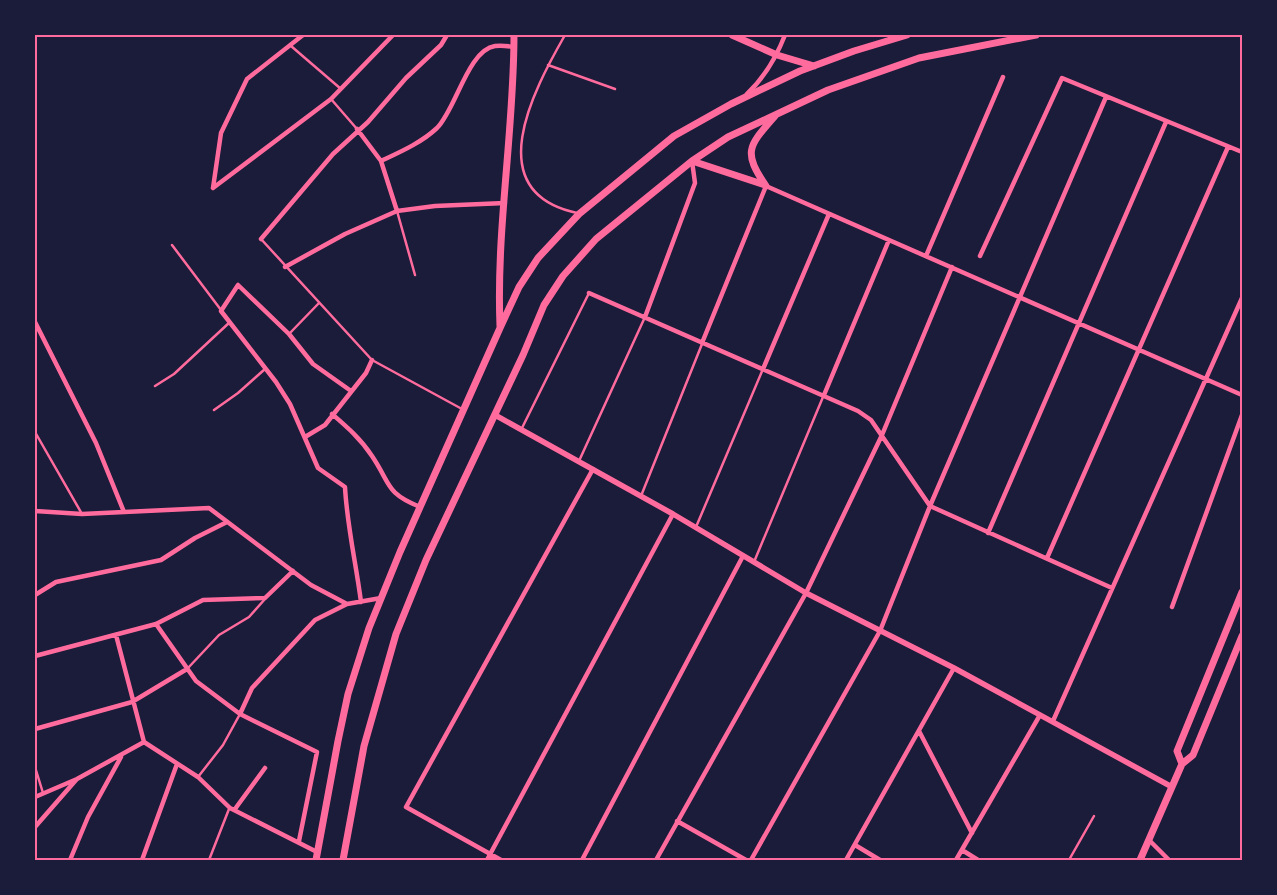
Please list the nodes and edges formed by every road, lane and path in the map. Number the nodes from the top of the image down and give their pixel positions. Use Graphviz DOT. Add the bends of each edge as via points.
graph roads {
  1 [pos="303,35"];
  2 [pos="393,35"];
  3 [pos="447,35"];
  4 [pos="514,35"];
  5 [pos="564,35"];
  6 [pos="732,35"];
  7 [pos="785,35"];
  8 [pos="907,35"];
  9 [pos="1036,35"];
  10 [pos="291,46"];
  11 [pos="514,47"];
  12 [pos="777,55"];
  13 [pos="548,64"];
  14 [pos="814,66"];
  15 [pos="1003,77"];
  16 [pos="341,89"];
  17 [pos="615,89"];
  18 [pos="1106,97"];
  19 [pos="744,98"];
  20 [pos="330,99"];
  21 [pos="778,112"];
  22 [pos="1166,122"];
  23 [pos="357,130"];
  24 [pos="1228,147"];
  25 [pos="1242,152"];
  26 [pos="381,161"];
  27 [pos="692,161"];
  28 [pos="766,186"];
  29 [pos="505,203"];
  30 [pos="398,211"];
  31 [pos="579,214"];
  32 [pos="829,214"];
  33 [pos="261,239"];
  34 [pos="889,240"];
  35 [pos="172,245"];
  36 [pos="926,256"];
  37 [pos="980,256"];
  38 [pos="285,267"];
  39 [pos="952,267"];
  40 [pos="415,276"];
  41 [pos="589,293"];
  42 [pos="1020,297"];
  43 [pos="1242,298"];
  44 [pos="319,303"];
  45 [pos="221,311"];
  46 [pos="645,317"];
  47 [pos="231,321"];
  48 [pos="35,322"];
  49 [pos="1079,324"];
  50 [pos="500,328"];
  51 [pos="289,334"];
  52 [pos="702,343"];
  53 [pos="1139,350"];
  54 [pos="372,360"];
  55 [pos="266,369"];
  56 [pos="763,369"];
  57 [pos="1206,380"];
  58 [pos="155,386"];
  59 [pos="351,391"];
  60 [pos="824,396"];
  61 [pos="1242,396"];
  62 [pos="214,410"];
  63 [pos="464,410"];
  64 [pos="332,414"];
  65 [pos="495,415"];
  66 [pos="1242,415"];
  67 [pos="521,430"];
  68 [pos="35,432"];
  69 [pos="882,435"];
  70 [pos="305,437"];
  71 [pos="579,461"];
  72 [pos="593,469"];
  73 [pos="640,496"];
  74 [pos="930,506"];
  75 [pos="420,507"];
  76 [pos="35,511"];
  77 [pos="124,512"];
  78 [pos="82,514"];
  79 [pos="673,514"];
  80 [pos="227,522"];
  81 [pos="696,528"];
  82 [pos="988,533"];
  83 [pos="743,556"];
  84 [pos="1047,558"];
  85 [pos="754,562"];
  86 [pos="293,571"];
  87 [pos="1112,588"];
  88 [pos="1242,592"];
  89 [pos="806,593"];
  90 [pos="35,595"];
  91 [pos="265,598"];
  92 [pos="381,598"];
  93 [pos="361,602"];
  94 [pos="347,604"];
  95 [pos="1172,607"];
  96 [pos="156,624"];
  97 [pos="880,631"];
  98 [pos="116,635"];
  99 [pos="1242,636"];
  100 [pos="35,656"];
  101 [pos="954,668"];
  102 [pos="187,669"];
  103 [pos="132,702"];
  104 [pos="240,714"];
  105 [pos="1040,715"];
  106 [pos="1052,721"];
  107 [pos="35,729"];
  108 [pos="919,731"];
  109 [pos="144,742"];
  110 [pos="122,756"];
  111 [pos="177,764"];
  112 [pos="1182,764"];
  113 [pos="35,767"];
  114 [pos="266,768"];
  115 [pos="198,777"];
  116 [pos="77,779"];
  117 [pos="1172,787"];
  118 [pos="43,794"];
  119 [pos="35,796"];
  120 [pos="232,808"];
  121 [pos="1094,816"];
  122 [pos="678,821"];
  123 [pos="35,827"];
  124 [pos="972,833"];
  125 [pos="1148,840"];
  126 [pos="299,841"];
  127 [pos="855,845"];
  128 [pos="962,850"];
  129 [pos="490,854"];
  130 [pos="317,856"];
  131 [pos="70,860"];
  132 [pos="142,860"];
  133 [pos="209,860"];
  134 [pos="343,860"];
  135 [pos="486,860"];
  136 [pos="501,860"];
  137 [pos="582,860"];
  138 [pos="656,860"];
  139 [pos="746,860"];
  140 [pos="751,860"];
  141 [pos="846,860"];
  142 [pos="880,860"];
  143 [pos="956,860"];
  144 [pos="978,860"];
  145 [pos="1069,860"];
  146 [pos="1140,860"];
  147 [pos="1169,860"];
  1 -- 10 [label="street"];
  2 -- 16 [label="street"];
  3 -- 23 [label="street" via="441,46"];
  4 -- 11 [label="main road"];
  5 -- 13 [label="lane"];
  6 -- 12 [label="main road"];
  7 -- 12 [label="street"];
  8 -- 14 [label="main road"];
  9 -- 21 [label="main road" via="919,58 828,90"];
  10 -- 16 [label="lane"];
  10 -- 20 [label="street" via="247,79 220,133 213,188"];
  11 -- 26 [label="street" via="494,46 478,56 454,105 437,128 410,148"];
  11 -- 29 [label="main road"];
  12 -- 14 [label="main road"];
  12 -- 19 [label="street" via="763,79"];
  13 -- 17 [label="lane"];
  13 -- 31 [label="lane" via="531,100 523,127 520,156 526,179 540,198 558,209"];
  14 -- 19 [label="main road"];
  15 -- 36 [label="street"];
  16 -- 20 [label="street"];
  18 -- 22 [label="street"];
  18 -- 37 [label="street" via="1062,78"];
  18 -- 42 [label="street"];
  19 -- 31 [label="main road" via="674,136"];
  20 -- 23 [label="lane"];
  21 -- 27 [label="main road" via="728,137"];
  21 -- 28 [label="main road" via="758,136 750,156 753,168"];
  22 -- 24 [label="street"];
  22 -- 49 [label="street"];
  23 -- 26 [label="street"];
  23 -- 33 [label="street"];
  24 -- 25 [label="street"];
  24 -- 53 [label="street"];
  26 -- 30 [label="street"];
  27 -- 28 [label="main road"];
  27 -- 46 [label="street" via="695,183"];
  27 -- 65 [label="main road" via="596,239 563,276 544,305"];
  28 -- 32 [label="street"];
  28 -- 52 [label="street"];
  29 -- 30 [label="street"];
  29 -- 50 [label="main road" via="498,270"];
  30 -- 38 [label="street" via="345,234"];
  30 -- 40 [label="lane"];
  31 -- 50 [label="main road" via="538,258 519,287"];
  32 -- 34 [label="street"];
  32 -- 56 [label="street"];
  33 -- 38 [label="lane"];
  34 -- 36 [label="street"];
  34 -- 60 [label="street"];
  35 -- 45 [label="lane"];
  36 -- 39 [label="street"];
  38 -- 44 [label="lane"];
  39 -- 42 [label="street"];
  39 -- 69 [label="street"];
  41 -- 46 [label="street"];
  41 -- 67 [label="lane"];
  42 -- 49 [label="street"];
  42 -- 74 [label="street"];
  43 -- 57 [label="street"];
  44 -- 51 [label="lane"];
  44 -- 54 [label="lane"];
  45 -- 47 [label="street"];
  45 -- 51 [label="street" via="238,285"];
  46 -- 52 [label="street"];
  46 -- 71 [label="lane"];
  47 -- 55 [label="street"];
  47 -- 58 [label="lane" via="174,374"];
  48 -- 77 [label="street" via="96,442"];
  49 -- 53 [label="street"];
  49 -- 82 [label="street"];
  50 -- 63 [label="main road"];
  51 -- 59 [label="street" via="313,364"];
  52 -- 56 [label="street"];
  52 -- 73 [label="lane"];
  53 -- 57 [label="street"];
  53 -- 84 [label="street"];
  54 -- 59 [label="street" via="366,374"];
  54 -- 63 [label="lane"];
  55 -- 62 [label="lane"];
  55 -- 70 [label="street" via="290,404"];
  56 -- 60 [label="street"];
  56 -- 81 [label="lane"];
  57 -- 61 [label="street"];
  57 -- 87 [label="street"];
  59 -- 64 [label="street"];
  60 -- 69 [label="street" via="858,411"];
  60 -- 85 [label="lane"];
  63 -- 75 [label="main road"];
  64 -- 70 [label="street" via="324,425"];
  64 -- 75 [label="street" via="355,433 400,499"];
  65 -- 67 [label="street"];
  65 -- 134 [label="main road" via="426,560 396,634 364,746"];
  66 -- 95 [label="street"];
  67 -- 71 [label="street"];
  68 -- 78 [label="lane"];
  69 -- 74 [label="street"];
  69 -- 89 [label="street"];
  70 -- 93 [label="street" via="318,468 345,487 346,520 357,566"];
  71 -- 72 [label="street"];
  72 -- 73 [label="street"];
  72 -- 129 [label="street" via="406,807"];
  73 -- 79 [label="street"];
  74 -- 82 [label="street"];
  74 -- 97 [label="street"];
  75 -- 92 [label="main road"];
  76 -- 78 [label="street"];
  77 -- 78 [label="street"];
  77 -- 80 [label="street" via="209,508"];
  79 -- 81 [label="street"];
  79 -- 129 [label="street"];
  80 -- 86 [label="street"];
  80 -- 90 [label="street" via="161,560 56,582"];
  81 -- 83 [label="street"];
  82 -- 84 [label="street"];
  83 -- 85 [label="street"];
  83 -- 137 [label="street"];
  84 -- 87 [label="street"];
  85 -- 89 [label="street"];
  86 -- 91 [label="street"];
  86 -- 94 [label="street" via="311,585"];
  87 -- 106 [label="street"];
  88 -- 112 [label="main road" via="1177,751"];
  89 -- 97 [label="street"];
  89 -- 122 [label="street"];
  91 -- 96 [label="street" via="203,600"];
  91 -- 102 [label="lane" via="249,617 219,636"];
  92 -- 93 [label="street"];
  92 -- 130 [label="main road" via="348,694"];
  93 -- 94 [label="street"];
  94 -- 104 [label="street" via="316,620 252,688"];
  96 -- 98 [label="street"];
  96 -- 102 [label="street"];
  97 -- 101 [label="street"];
  97 -- 140 [label="street"];
  98 -- 100 [label="street"];
  98 -- 103 [label="street"];
  99 -- 112 [label="main road" via="1193,755"];
  101 -- 105 [label="street"];
  101 -- 108 [label="street"];
  102 -- 103 [label="street"];
  102 -- 104 [label="street" via="196,681"];
  103 -- 107 [label="street"];
  103 -- 109 [label="street"];
  104 -- 115 [label="lane"];
  104 -- 126 [label="street" via="318,752"];
  105 -- 106 [label="street"];
  105 -- 124 [label="street"];
  106 -- 117 [label="street"];
  108 -- 124 [label="street"];
  108 -- 127 [label="street"];
  109 -- 110 [label="street"];
  109 -- 111 [label="street"];
  110 -- 116 [label="street"];
  110 -- 131 [label="street" via="88,818"];
  111 -- 115 [label="street"];
  111 -- 132 [label="street"];
  112 -- 117 [label="main road"];
  113 -- 118 [label="lane"];
  114 -- 120 [label="street"];
  115 -- 120 [label="street"];
  116 -- 118 [label="street"];
  116 -- 123 [label="street"];
  117 -- 125 [label="main road"];
  118 -- 119 [label="street"];
  120 -- 126 [label="street"];
  120 -- 133 [label="lane"];
  121 -- 145 [label="lane"];
  122 -- 138 [label="street"];
  122 -- 139 [label="street"];
  124 -- 128 [label="street"];
  125 -- 146 [label="main road"];
  125 -- 147 [label="street"];
  126 -- 130 [label="street"];
  127 -- 141 [label="street"];
  127 -- 142 [label="street"];
  128 -- 143 [label="street"];
  128 -- 144 [label="street"];
  129 -- 135 [label="street"];
  129 -- 136 [label="street"];
}
